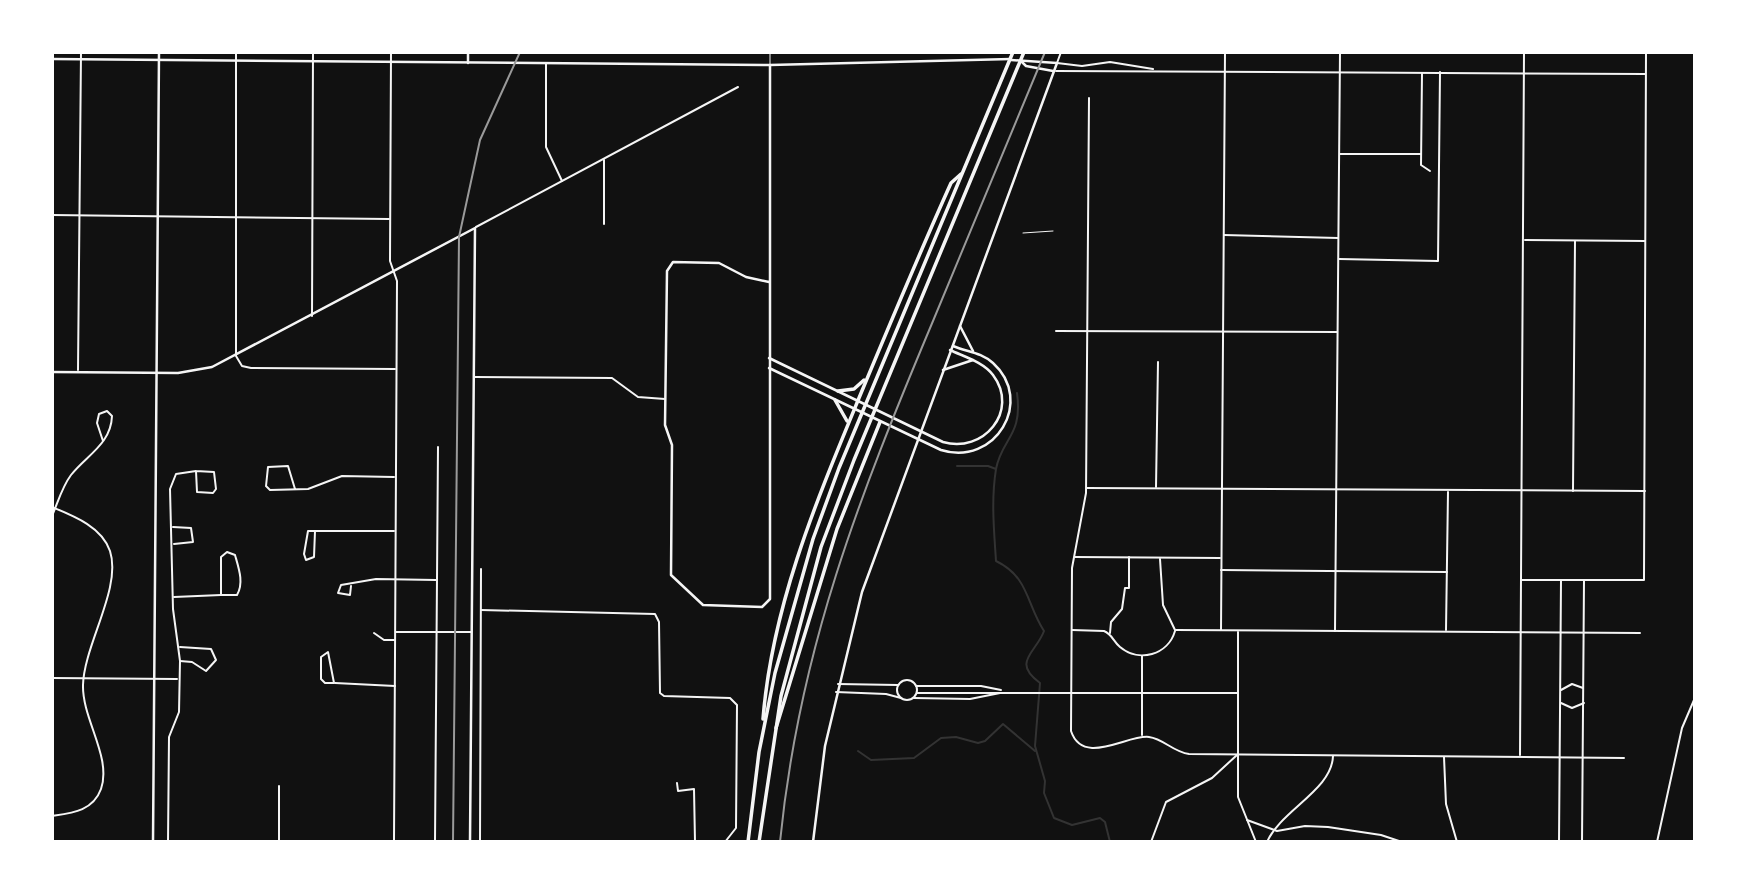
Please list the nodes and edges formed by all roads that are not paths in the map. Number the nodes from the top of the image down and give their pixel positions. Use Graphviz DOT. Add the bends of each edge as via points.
graph roads {
  1 [pos="81,52"];
  2 [pos="159,52"];
  3 [pos="236,52"];
  4 [pos="313,52"];
  5 [pos="391,52"];
  6 [pos="468,52"];
  7 [pos="770,52"];
  8 [pos="1013,52"];
  9 [pos="1024,52"];
  10 [pos="1061,52"];
  11 [pos="1225,52"];
  12 [pos="1340,52"];
  13 [pos="1524,52"];
  14 [pos="1646,52"];
  15 [pos="52,59"];
  16 [pos="80,59"];
  17 [pos="159,60"];
  18 [pos="1010,60"];
  19 [pos="236,61"];
  20 [pos="313,61"];
  21 [pos="1021,61"];
  22 [pos="391,62"];
  23 [pos="468,63"];
  24 [pos="547,63"];
  25 [pos="1057,63"];
  26 [pos="770,65"];
  27 [pos="1158,70"];
  28 [pos="1054,71"];
  29 [pos="1225,71"];
  30 [pos="1339,71"];
  31 [pos="1422,72"];
  32 [pos="1440,72"];
  33 [pos="1524,73"];
  34 [pos="1646,74"];
  35 [pos="738,87"];
  36 [pos="1088,98"];
  37 [pos="1339,154"];
  38 [pos="1421,154"];
  39 [pos="604,159"];
  40 [pos="1430,171"];
  41 [pos="962,172"];
  42 [pos="562,181"];
  43 [pos="52,215"];
  44 [pos="80,216"];
  45 [pos="157,216"];
  46 [pos="235,217"];
  47 [pos="312,218"];
  48 [pos="390,219"];
  49 [pos="604,224"];
  50 [pos="475,228"];
  51 [pos="1053,231"];
  52 [pos="1023,233"];
  53 [pos="1223,235"];
  54 [pos="1339,238"];
  55 [pos="1523,240"];
  56 [pos="1575,240"];
  57 [pos="1646,241"];
  58 [pos="1338,259"];
  59 [pos="394,272"];
  60 [pos="769,282"];
  61 [pos="312,316"];
  62 [pos="960,324"];
  63 [pos="1056,331"];
  64 [pos="1087,331"];
  65 [pos="1223,332"];
  66 [pos="1338,332"];
  67 [pos="951,348"];
  68 [pos="973,351"];
  69 [pos="236,356"];
  70 [pos="769,358"];
  71 [pos="973,360"];
  72 [pos="1158,362"];
  73 [pos="769,368"];
  74 [pos="396,369"];
  75 [pos="943,370"];
  76 [pos="52,372"];
  77 [pos="78,373"];
  78 [pos="156,373"];
  79 [pos="474,377"];
  80 [pos="866,378"];
  81 [pos="838,391"];
  82 [pos="665,399"];
  83 [pos="835,400"];
  84 [pos="858,401"];
  85 [pos="854,409"];
  86 [pos="880,422"];
  87 [pos="848,423"];
  88 [pos="103,441"];
  89 [pos="438,447"];
  90 [pos="196,471"];
  91 [pos="395,477"];
  92 [pos="1086,488"];
  93 [pos="295,489"];
  94 [pos="1156,489"];
  95 [pos="1222,489"];
  96 [pos="1336,490"];
  97 [pos="1448,490"];
  98 [pos="1520,491"];
  99 [pos="1573,491"];
  100 [pos="1645,491"];
  101 [pos="54,508"];
  102 [pos="52,516"];
  103 [pos="172,527"];
  104 [pos="315,531"];
  105 [pos="396,531"];
  106 [pos="173,544"];
  107 [pos="1074,557"];
  108 [pos="1129,557"];
  109 [pos="1160,558"];
  110 [pos="1221,558"];
  111 [pos="481,569"];
  112 [pos="1221,570"];
  113 [pos="1335,571"];
  114 [pos="1447,572"];
  115 [pos="395,579"];
  116 [pos="437,580"];
  117 [pos="1520,580"];
  118 [pos="1561,580"];
  119 [pos="1584,580"];
  120 [pos="351,586"];
  121 [pos="221,595"];
  122 [pos="173,597"];
  123 [pos="481,610"];
  124 [pos="1072,630"];
  125 [pos="1176,630"];
  126 [pos="1221,630"];
  127 [pos="1238,631"];
  128 [pos="1335,631"];
  129 [pos="1446,631"];
  130 [pos="395,632"];
  131 [pos="437,632"];
  132 [pos="472,632"];
  133 [pos="1519,632"];
  134 [pos="374,633"];
  135 [pos="1560,633"];
  136 [pos="1584,633"];
  137 [pos="1640,633"];
  138 [pos="1110,634"];
  139 [pos="395,640"];
  140 [pos="179,647"];
  141 [pos="1142,655"];
  142 [pos="180,661"];
  143 [pos="52,678"];
  144 [pos="83,679"];
  145 [pos="154,679"];
  146 [pos="179,679"];
  147 [pos="334,683"];
  148 [pos="838,684"];
  149 [pos="899,684"];
  150 [pos="395,686"];
  151 [pos="916,686"];
  152 [pos="1560,690"];
  153 [pos="1584,690"];
  154 [pos="1006,691"];
  155 [pos="1072,691"];
  156 [pos="836,692"];
  157 [pos="1142,692"];
  158 [pos="917,693"];
  159 [pos="1238,693"];
  160 [pos="901,698"];
  161 [pos="914,698"];
  162 [pos="1695,700"];
  163 [pos="1560,702"];
  164 [pos="1584,703"];
  165 [pos="774,733"];
  166 [pos="1142,736"];
  167 [pos="762,738"];
  168 [pos="1238,754"];
  169 [pos="1333,755"];
  170 [pos="1444,756"];
  171 [pos="1520,756"];
  172 [pos="1559,757"];
  173 [pos="1583,757"];
  174 [pos="1624,758"];
  175 [pos="677,782"];
  176 [pos="279,786"];
  177 [pos="52,816"];
  178 [pos="1246,820"];
  179 [pos="1273,830"];
  180 [pos="153,842"];
  181 [pos="168,842"];
  182 [pos="279,842"];
  183 [pos="394,842"];
  184 [pos="435,842"];
  185 [pos="470,842"];
  186 [pos="480,842"];
  187 [pos="695,842"];
  188 [pos="725,842"];
  189 [pos="748,842"];
  190 [pos="759,842"];
  191 [pos="813,842"];
  192 [pos="1151,842"];
  193 [pos="1256,842"];
  194 [pos="1267,842"];
  195 [pos="1402,842"];
  196 [pos="1457,842"];
  197 [pos="1559,842"];
  198 [pos="1582,842"];
  199 [pos="1657,842"];
  1 -- 16 [label="street"];
  2 -- 17 [label="street"];
  3 -- 19 [label="street"];
  4 -- 20 [label="street"];
  5 -- 22 [label="street"];
  6 -- 23 [label="street"];
  7 -- 26 [label="lane"];
  8 -- 18 [label="highway"];
  9 -- 21 [label="highway"];
  10 -- 25 [label="street"];
  11 -- 29 [label="street"];
  12 -- 30 [label="street"];
  13 -- 33 [label="street"];
  14 -- 34 [label="street"];
  15 -- 16 [label="street"];
  16 -- 17 [label="street"];
  16 -- 44 [label="street"];
  17 -- 19 [label="street"];
  17 -- 45 [label="street"];
  18 -- 21 [label="street"];
  18 -- 26 [label="street"];
  18 -- 41 [label="highway"];
  19 -- 20 [label="street"];
  19 -- 46 [label="street"];
  20 -- 22 [label="street"];
  20 -- 47 [label="street"];
  21 -- 25 [label="street"];
  21 -- 28 [label="street"];
  21 -- 165 [label="highway" via="821,547"];
  22 -- 23 [label="street"];
  22 -- 48 [label="street"];
  23 -- 24 [label="street"];
  24 -- 26 [label="street"];
  24 -- 42 [label="street" via="546,147"];
  25 -- 27 [label="street" via="1088,66 1110,62"];
  25 -- 28 [label="street"];
  26 -- 60 [label="street"];
  27 -- 28 [label="street"];
  27 -- 29 [label="street"];
  28 -- 62 [label="street"];
  29 -- 30 [label="street"];
  29 -- 53 [label="street"];
  30 -- 31 [label="street"];
  30 -- 37 [label="street"];
  31 -- 32 [label="street"];
  31 -- 38 [label="street"];
  32 -- 33 [label="street"];
  32 -- 58 [label="street" via="1438,261"];
  33 -- 34 [label="street"];
  33 -- 55 [label="street"];
  34 -- 57 [label="street"];
  35 -- 39 [label="street"];
  36 -- 64 [label="street"];
  37 -- 38 [label="street"];
  37 -- 54 [label="street"];
  38 -- 40 [label="street" via="1422,167"];
  39 -- 42 [label="street"];
  39 -- 49 [label="street"];
  41 -- 80 [label="highway" via="951,183"];
  41 -- 167 [label="highway" via="849,443 800,579"];
  42 -- 50 [label="street"];
  43 -- 44 [label="street"];
  44 -- 45 [label="street"];
  44 -- 77 [label="street"];
  45 -- 46 [label="street"];
  45 -- 78 [label="street"];
  46 -- 47 [label="street"];
  46 -- 69 [label="street"];
  47 -- 48 [label="street"];
  47 -- 61 [label="street"];
  48 -- 59 [label="street"];
  50 -- 59 [label="street"];
  50 -- 79 [label="street"];
  51 -- 52 [label="lane"];
  53 -- 54 [label="street"];
  53 -- 65 [label="street"];
  54 -- 58 [label="street"];
  55 -- 56 [label="street"];
  55 -- 98 [label="street"];
  56 -- 57 [label="street"];
  56 -- 99 [label="street"];
  57 -- 100 [label="street"];
  58 -- 66 [label="street"];
  59 -- 61 [label="street"];
  59 -- 74 [label="street"];
  60 -- 70 [label="street"];
  60 -- 82 [label="street" via="747,277 719,262 677,262 667,269"];
  61 -- 69 [label="street"];
  62 -- 67 [label="street"];
  62 -- 68 [label="street"];
  63 -- 64 [label="street"];
  64 -- 65 [label="street"];
  64 -- 92 [label="street"];
  65 -- 66 [label="street"];
  65 -- 95 [label="street"];
  66 -- 96 [label="street"];
  67 -- 68 [label="street"];
  67 -- 71 [label="street"];
  67 -- 75 [label="street"];
  68 -- 86 [label="street" via="993,363 1010,394 1002,430 984,448 949,453"];
  69 -- 74 [label="street" via="242,366 251,368"];
  69 -- 78 [label="street" via="196,371"];
  70 -- 73 [label="street"];
  70 -- 81 [label="street"];
  71 -- 75 [label="street"];
  71 -- 84 [label="street" via="993,376 1002,400 994,427 976,442 943,442"];
  72 -- 94 [label="street"];
  73 -- 82 [label="street" via="771,589 769,603 762,607 707,606 671,575 672,445 665,425"];
  73 -- 83 [label="street"];
  74 -- 91 [label="street"];
  75 -- 148 [label="street" via="862,592"];
  76 -- 77 [label="street"];
  77 -- 78 [label="street"];
  78 -- 145 [label="street"];
  79 -- 82 [label="street" via="612,378 638,397"];
  79 -- 132 [label="street"];
  80 -- 81 [label="highway" via="854,389"];
  80 -- 84 [label="highway"];
  81 -- 84 [label="street"];
  83 -- 85 [label="street"];
  83 -- 87 [label="highway"];
  84 -- 85 [label="highway"];
  85 -- 86 [label="street"];
  85 -- 87 [label="highway"];
  86 -- 165 [label="highway" via="837,529"];
  87 -- 167 [label="highway" via="803,537 784,601 766,690"];
  88 -- 88 [label="street" via="112,420 107,411 97,419"];
  88 -- 101 [label="street" via="69,478"];
  89 -- 116 [label="street"];
  90 -- 90 [label="street" via="197,492 215,491 214,472"];
  90 -- 103 [label="street" via="176,474 171,484"];
  91 -- 93 [label="street" via="338,477"];
  91 -- 105 [label="street"];
  92 -- 94 [label="street"];
  92 -- 107 [label="street"];
  93 -- 93 [label="street" via="288,466 268,467 267,489"];
  94 -- 95 [label="street"];
  95 -- 96 [label="street"];
  95 -- 110 [label="street"];
  96 -- 97 [label="street"];
  96 -- 113 [label="street"];
  97 -- 98 [label="street"];
  97 -- 114 [label="street"];
  98 -- 99 [label="street"];
  98 -- 117 [label="street"];
  99 -- 100 [label="street"];
  100 -- 119 [label="street" via="1644,580"];
  101 -- 102 [label="street"];
  101 -- 144 [label="street" via="96,530 112,561"];
  103 -- 106 [label="street"];
  103 -- 106 [label="street" via="194,532 193,542"];
  104 -- 104 [label="street" via="314,557 306,560 305,534"];
  104 -- 105 [label="street"];
  105 -- 115 [label="street"];
  106 -- 122 [label="street"];
  107 -- 108 [label="street"];
  107 -- 124 [label="street"];
  108 -- 109 [label="street"];
  108 -- 138 [label="street" via="1129,588 1125,588 1122,609 1111,622"];
  109 -- 110 [label="street"];
  109 -- 125 [label="street" via="1163,605"];
  110 -- 112 [label="street"];
  111 -- 123 [label="street"];
  112 -- 113 [label="street"];
  112 -- 126 [label="street"];
  113 -- 114 [label="street"];
  113 -- 128 [label="street"];
  114 -- 129 [label="street"];
  115 -- 116 [label="street"];
  115 -- 120 [label="street" via="366,580"];
  115 -- 130 [label="street"];
  116 -- 131 [label="street"];
  117 -- 118 [label="street"];
  117 -- 133 [label="street"];
  118 -- 119 [label="street"];
  118 -- 135 [label="street"];
  119 -- 136 [label="street"];
  121 -- 121 [label="street" via="237,596 240,589 235,555 230,552 221,557"];
  121 -- 122 [label="street"];
  122 -- 140 [label="street"];
  123 -- 186 [label="street"];
  123 -- 188 [label="street" via="655,614 660,693 730,698 737,705 736,828"];
  124 -- 138 [label="street" via="1097,629"];
  124 -- 155 [label="street"];
  125 -- 126 [label="street"];
  125 -- 141 [label="street" via="1163,649"];
  126 -- 127 [label="street"];
  127 -- 128 [label="street"];
  127 -- 159 [label="street"];
  128 -- 129 [label="street"];
  129 -- 133 [label="street"];
  130 -- 131 [label="street"];
  130 -- 139 [label="street"];
  131 -- 132 [label="street"];
  131 -- 184 [label="street"];
  132 -- 185 [label="street"];
  133 -- 135 [label="street"];
  133 -- 171 [label="street"];
  134 -- 139 [label="street"];
  135 -- 136 [label="street"];
  135 -- 152 [label="street"];
  136 -- 137 [label="street"];
  136 -- 153 [label="street"];
  138 -- 141 [label="street" via="1125,650"];
  139 -- 150 [label="street"];
  140 -- 142 [label="street"];
  140 -- 142 [label="street" via="211,649 216,658 206,671"];
  141 -- 157 [label="street"];
  142 -- 146 [label="street"];
  143 -- 144 [label="street"];
  144 -- 145 [label="street"];
  144 -- 177 [label="street" via="83,697 102,766 101,791 86,807"];
  145 -- 146 [label="street"];
  145 -- 180 [label="street"];
  146 -- 181 [label="street" via="179,712 169,737"];
  147 -- 147 [label="street" via="321,679 324,653 331,656"];
  147 -- 150 [label="street"];
  148 -- 149 [label="street"];
  148 -- 156 [label="street"];
  149 -- 151 [label="street" via="909,680"];
  149 -- 160 [label="street"];
  150 -- 183 [label="street"];
  151 -- 154 [label="street"];
  151 -- 158 [label="street"];
  152 -- 153 [label="street" via="1572,684"];
  152 -- 163 [label="street"];
  153 -- 164 [label="street"];
  154 -- 155 [label="street"];
  154 -- 158 [label="street"];
  154 -- 161 [label="street" via="970,699"];
  155 -- 157 [label="street"];
  155 -- 166 [label="street" via="1072,735 1081,744 1114,747"];
  156 -- 160 [label="street"];
  156 -- 191 [label="street"];
  157 -- 159 [label="street"];
  157 -- 166 [label="street"];
  158 -- 161 [label="street"];
  159 -- 168 [label="street"];
  160 -- 161 [label="street"];
  162 -- 199 [label="street" via="1682,727"];
  163 -- 164 [label="street" via="1572,708"];
  163 -- 172 [label="street"];
  164 -- 173 [label="street"];
  165 -- 190 [label="highway"];
  166 -- 168 [label="street" via="1184,754"];
  167 -- 189 [label="highway"];
  168 -- 169 [label="street"];
  168 -- 178 [label="street" via="1238,797"];
  168 -- 192 [label="street" via="1212,778 1166,802"];
  169 -- 170 [label="street"];
  169 -- 179 [label="street" via="1330,772"];
  170 -- 171 [label="street"];
  170 -- 196 [label="street" via="1446,804"];
  171 -- 172 [label="street"];
  172 -- 173 [label="street"];
  172 -- 197 [label="street"];
  173 -- 174 [label="street"];
  173 -- 198 [label="street"];
  175 -- 187 [label="street" via="678,791 694,789"];
  176 -- 182 [label="street"];
  178 -- 179 [label="street"];
  178 -- 193 [label="street"];
  179 -- 194 [label="street"];
  179 -- 195 [label="street" via="1328,827"];
}
